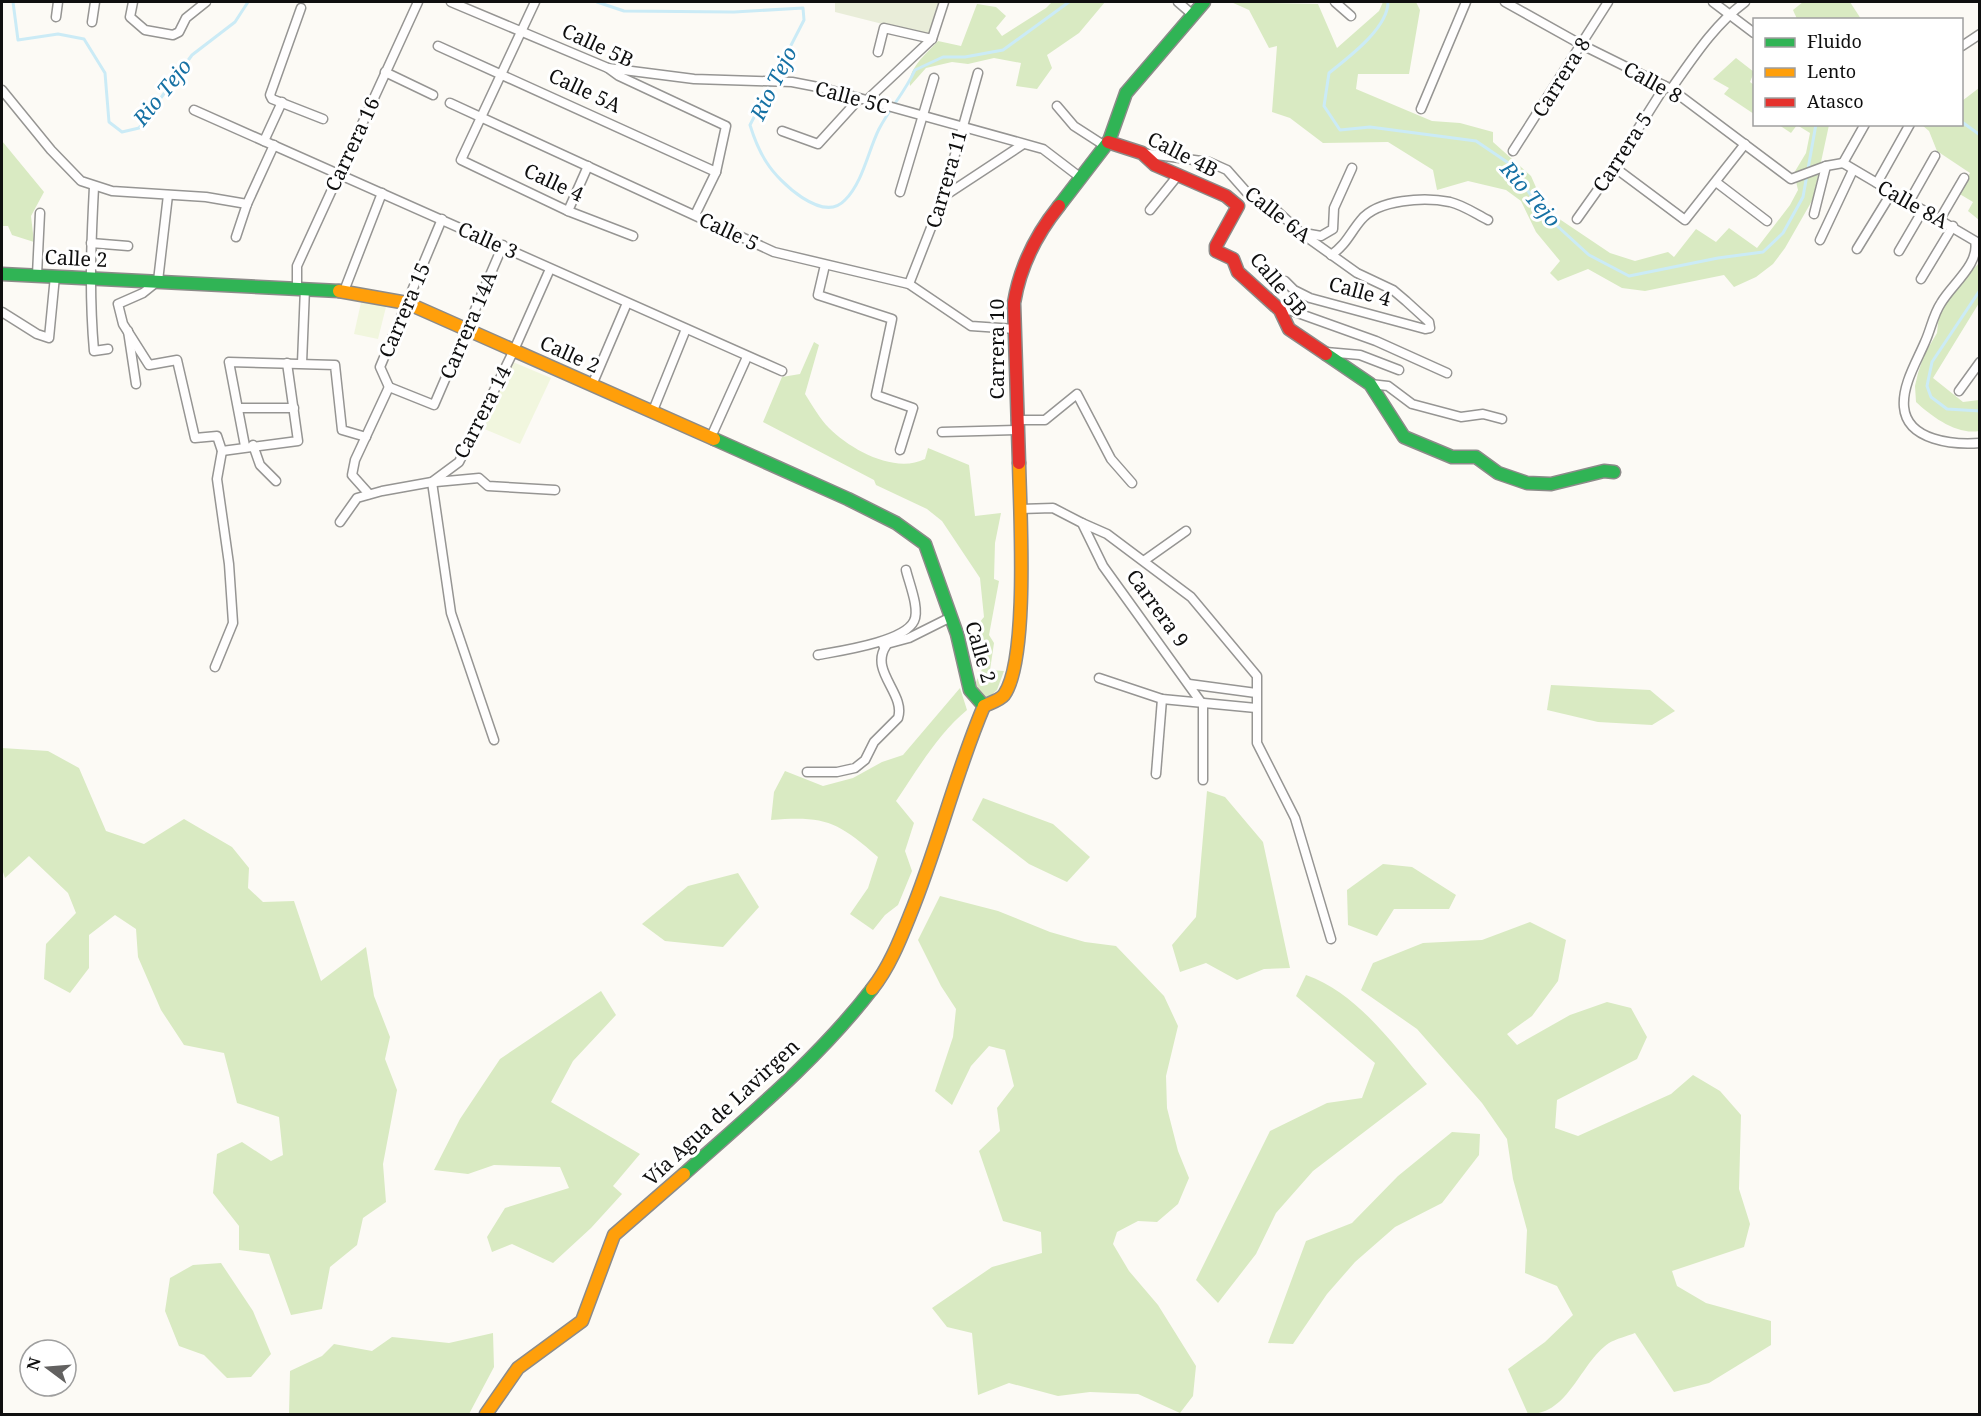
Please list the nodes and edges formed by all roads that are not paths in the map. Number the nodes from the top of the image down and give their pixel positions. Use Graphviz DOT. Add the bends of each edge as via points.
graph roads {
  1 [pos="58,2"];
  2 [pos="95,2"];
  3 [pos="133,2"];
  4 [pos="206,2"];
  5 [pos="418,2"];
  6 [pos="452,2"];
  7 [pos="535,2"];
  8 [pos="944,2"];
  9 [pos="1178,2"];
  10 [pos="1204,2"];
  11 [pos="1335,2"];
  12 [pos="1466,2"];
  13 [pos="1505,2"];
  14 [pos="1608,2"];
  15 [pos="1713,2"];
  16 [pos="1745,2"];
  17 [pos="301,8"];
  18 [pos="1729,13"];
  19 [pos="1193,15"];
  20 [pos="1351,16"];
  21 [pos="56,17"];
  22 [pos="92,21"];
  23 [pos="1753,31"];
  24 [pos="521,32"];
  25 [pos="1980,34"];
  26 [pos="932,39"];
  27 [pos="1582,45"];
  28 [pos="1963,45"];
  29 [pos="438,46"];
  30 [pos="878,52"];
  31 [pos="608,68"];
  32 [pos="386,72"];
  33 [pos="502,73"];
  34 [pos="978,73"];
  35 [pos="934,78"];
  36 [pos="1668,88"];
  37 [pos="2,90"];
  38 [pos="433,95"];
  39 [pos="863,100"];
  40 [pos="282,102"];
  41 [pos="450,103"];
  42 [pos="1057,106"];
  43 [pos="1421,109"];
  44 [pos="194,110"];
  45 [pos="923,116"];
  46 [pos="322,118"];
  47 [pos="482,118"];
  48 [pos="1864,126"];
  49 [pos="1909,126"];
  50 [pos="962,127"];
  51 [pos="782,131"];
  52 [pos="264,141"];
  53 [pos="1107,144"];
  54 [pos="1745,144"];
  55 [pos="274,145"];
  56 [pos="1022,145"];
  57 [pos="1513,151"];
  58 [pos="1142,153"];
  59 [pos="1935,156"];
  60 [pos="1843,163"];
  61 [pos="588,166"];
  62 [pos="1614,167"];
  63 [pos="1823,167"];
  64 [pos="1352,168"];
  65 [pos="1853,170"];
  66 [pos="339,172"];
  67 [pos="716,172"];
  68 [pos="1179,174"];
  69 [pos="1081,178"];
  70 [pos="1964,178"];
  71 [pos="1716,182"];
  72 [pos="1877,183"];
  73 [pos="94,187"];
  74 [pos="900,192"];
  75 [pos="1892,192"];
  76 [pos="382,193"];
  77 [pos="168,195"];
  78 [pos="943,197"];
  79 [pos="1909,202"];
  80 [pos="247,204"];
  81 [pos="1150,210"];
  82 [pos="1923,210"];
  83 [pos="568,211"];
  84 [pos="40,213"];
  85 [pos="1814,214"];
  86 [pos="695,215"];
  87 [pos="442,219"];
  88 [pos="1577,219"];
  89 [pos="1940,219"];
  90 [pos="1488,220"];
  91 [pos="1767,221"];
  92 [pos="1953,226"];
  93 [pos="1300,233"];
  94 [pos="633,236"];
  95 [pos="236,237"];
  96 [pos="1820,240"];
  97 [pos="91,243"];
  98 [pos="503,245"];
  99 [pos="128,246"];
  100 [pos="1215,248"];
  101 [pos="1857,249"];
  102 [pos="1899,251"];
  103 [pos="1331,255"];
  104 [pos="825,265"];
  105 [pos="550,269"];
  106 [pos="2,274"];
  107 [pos="37,275"];
  108 [pos="55,276"];
  109 [pos="89,279"];
  110 [pos="1921,279"];
  111 [pos="158,280"];
  112 [pos="1285,281"];
  113 [pos="909,284"];
  114 [pos="301,288"];
  115 [pos="344,291"];
  116 [pos="407,303"];
  117 [pos="627,303"];
  118 [pos="2,312"];
  119 [pos="1282,314"];
  120 [pos="1430,328"];
  121 [pos="466,329"];
  122 [pos="686,329"];
  123 [pos="1015,329"];
  124 [pos="128,330"];
  125 [pos="108,349"];
  126 [pos="514,350"];
  127 [pos="1325,352"];
  128 [pos="747,357"];
  129 [pos="1980,362"];
  130 [pos="287,363"];
  131 [pos="302,363"];
  132 [pos="1399,370"];
  133 [pos="782,371"];
  134 [pos="1447,373"];
  135 [pos="136,384"];
  136 [pos="1370,384"];
  137 [pos="592,385"];
  138 [pos="389,387"];
  139 [pos="1959,391"];
  140 [pos="239,408"];
  141 [pos="294,408"];
  142 [pos="652,413"];
  143 [pos="1502,418"];
  144 [pos="1016,425"];
  145 [pos="942,432"];
  146 [pos="366,437"];
  147 [pos="711,437"];
  148 [pos="1980,443"];
  149 [pos="249,446"];
  150 [pos="900,450"];
  151 [pos="222,451"];
  152 [pos="1614,472"];
  153 [pos="276,481"];
  154 [pos="432,482"];
  155 [pos="1132,483"];
  156 [pos="555,490"];
  157 [pos="369,494"];
  158 [pos="1020,509"];
  159 [pos="340,522"];
  160 [pos="1082,523"];
  161 [pos="1186,531"];
  162 [pos="1145,560"];
  163 [pos="906,570"];
  164 [pos="951,617"];
  165 [pos="874,643"];
  166 [pos="886,646"];
  167 [pos="818,655"];
  168 [pos="215,667"];
  169 [pos="1099,678"];
  170 [pos="1189,684"];
  171 [pos="1256,693"];
  172 [pos="1162,699"];
  173 [pos="1203,705"];
  174 [pos="984,706"];
  175 [pos="1256,708"];
  176 [pos="494,740"];
  177 [pos="807,771"];
  178 [pos="1156,774"];
  179 [pos="1203,780"];
  180 [pos="1331,939"];
  181 [pos="486,1414"];
  1 -- 21 [label="street"];
  2 -- 22 [label="street"];
  3 -- 4 [label="street" via="130,17 145,30 173,35"];
  5 -- 32 [label="street, Carrera 16"];
  6 -- 24 [label="street, Calle 5B"];
  7 -- 24 [label="street"];
  8 -- 26 [label="street"];
  9 -- 19 [label="street"];
  10 -- 19 [label="street, Carrera 10"];
  11 -- 20 [label="street"];
  12 -- 43 [label="street"];
  13 -- 27 [label="street, Calle 8"];
  14 -- 27 [label="street, Carrera 8"];
  15 -- 18 [label="street"];
  16 -- 18 [label="street, Carrera 5"];
  17 -- 40 [label="street" via="270,92 270,97"];
  18 -- 23 [label="street"];
  18 -- 36 [label="street, Carrera 5"];
  19 -- 53 [label="street, Carrera 10" via="1118,105"];
  24 -- 31 [label="street, Calle 5B"];
  24 -- 33 [label="street"];
  25 -- 28 [label="street"];
  26 -- 30 [label="street" via="884,28"];
  26 -- 39 [label="street"];
  27 -- 36 [label="street, Calle 8"];
  27 -- 57 [label="street, Carrera 8"];
  29 -- 33 [label="street, Calle 5A"];
  31 -- 39 [label="street, Calle 5C" via="694,79 787,82"];
  31 -- 67 [label="street, Calle 5B" via="726,126"];
  32 -- 38 [label="street"];
  32 -- 66 [label="street, Carrera 16"];
  33 -- 47 [label="street"];
  33 -- 67 [label="street, Calle 5A"];
  34 -- 50 [label="street, Carrera 11"];
  35 -- 45 [label="street"];
  36 -- 54 [label="street, Calle 8"];
  36 -- 62 [label="street, Carrera 5"];
  37 -- 73 [label="street" via="66,167"];
  39 -- 45 [label="street, Calle 5C"];
  39 -- 51 [label="street" via="818,144"];
  40 -- 46 [label="street"];
  40 -- 52 [label="street"];
  41 -- 47 [label="street, Calle 5"];
  42 -- 53 [label="street" via="1074,126"];
  44 -- 52 [label="street, Calle 3"];
  45 -- 50 [label="street, Calle 5C"];
  45 -- 74 [label="street"];
  47 -- 61 [label="street, Calle 5"];
  47 -- 83 [label="street, Calle 4" via="461,160"];
  48 -- 60 [label="street"];
  49 -- 72 [label="street"];
  50 -- 56 [label="street, Calle 5C"];
  50 -- 78 [label="street, Carrera 11"];
  52 -- 55 [label="street, Calle 3"];
  53 -- 58 [label="street, Calle 4B"];
  53 -- 69 [label="street, Carrera 10"];
  54 -- 63 [label="street, Calle 8" via="1794,177"];
  54 -- 71 [label="street"];
  55 -- 66 [label="street, Calle 3"];
  55 -- 80 [label="street"];
  56 -- 69 [label="street, Calle 5C" via="1043,149"];
  56 -- 78 [label="street"];
  58 -- 68 [label="street, Calle 4B" via="1155,165"];
  58 -- 93 [label="street, Calle 6A" via="1209,162 1227,170 1250,196 1276,210"];
  59 -- 79 [label="street"];
  60 -- 63 [label="street"];
  60 -- 65 [label="street, Calle 8A"];
  61 -- 83 [label="street"];
  61 -- 86 [label="street, Calle 5"];
  62 -- 71 [label="street" via="1685,220"];
  62 -- 88 [label="street, Carrera 5"];
  63 -- 85 [label="street"];
  64 -- 93 [label="street" via="1334,208 1333,229 1321,236"];
  65 -- 72 [label="street, Calle 8A"];
  65 -- 96 [label="street"];
  66 -- 76 [label="street, Calle 3"];
  66 -- 114 [label="street, Carrera 16" via="297,266"];
  67 -- 86 [label="street"];
  68 -- 81 [label="street"];
  68 -- 100 [label="street, Calle 4B" via="1226,196 1238,206"];
  69 -- 123 [label="street, Carrera 10" via="1031,244 1021,265 1015,289"];
  70 -- 89 [label="street"];
  71 -- 91 [label="street"];
  72 -- 75 [label="street, Calle 8A"];
  73 -- 77 [label="street"];
  73 -- 97 [label="street"];
  75 -- 79 [label="street, Calle 8A"];
  75 -- 101 [label="street"];
  76 -- 87 [label="street, Calle 3"];
  76 -- 115 [label="street"];
  77 -- 80 [label="street"];
  77 -- 111 [label="street"];
  78 -- 113 [label="street, Carrera 11"];
  79 -- 82 [label="street, Calle 8A"];
  80 -- 95 [label="street"];
  82 -- 89 [label="street, Calle 8A"];
  82 -- 102 [label="street"];
  83 -- 94 [label="street, Calle 4"];
  84 -- 107 [label="street"];
  86 -- 104 [label="street, Calle 5" via="774,252"];
  87 -- 98 [label="street, Calle 3"];
  87 -- 116 [label="street, Carrera 15"];
  89 -- 92 [label="street, Calle 8A"];
  90 -- 103 [label="street" via="1451,202 1422,200 1389,205 1370,212 1343,247"];
  92 -- 110 [label="street"];
  92 -- 148 [label="street, Calle 8A" via="1975,241 1977,250 1935,314 1911,375 1904,407 1910,423 1923,435 1963,444"];
  93 -- 103 [label="street, Calle 6A"];
  97 -- 99 [label="street"];
  97 -- 109 [label="street"];
  98 -- 105 [label="street, Calle 3"];
  98 -- 121 [label="street, Carrera 14A"];
  100 -- 119 [label="street, Calle 5B" via="1233,259 1238,272"];
  103 -- 120 [label="street, Calle 6A" via="1393,290 1429,322"];
  104 -- 113 [label="street, Calle 5"];
  104 -- 150 [label="street" via="818,295 892,319 876,395 914,408"];
  105 -- 117 [label="street, Calle 3"];
  105 -- 126 [label="street, Carrera 14"];
  106 -- 107 [label="street, Calle 2"];
  107 -- 108 [label="street, Calle 2"];
  108 -- 109 [label="street, Calle 2"];
  108 -- 118 [label="street" via="49,338"];
  109 -- 111 [label="street, Calle 2"];
  109 -- 125 [label="street" via="94,351"];
  111 -- 114 [label="street, Calle 2"];
  111 -- 124 [label="street" via="143,293 118,304"];
  112 -- 120 [label="street, Calle 4" via="1310,298"];
  113 -- 123 [label="street, Calle 5" via="971,326"];
  114 -- 115 [label="street, Calle 2"];
  114 -- 131 [label="street, Carrera 16"];
  115 -- 116 [label="street, Calle 2"];
  116 -- 121 [label="street, Calle 2"];
  116 -- 138 [label="street, Carrera 15" via="380,367"];
  117 -- 122 [label="street, Calle 3"];
  117 -- 137 [label="street"];
  119 -- 127 [label="street, Calle 5B" via="1289,330"];
  119 -- 134 [label="street" via="1295,312 1376,341"];
  121 -- 126 [label="street, Calle 2"];
  121 -- 138 [label="street, Carrera 14A" via="434,405"];
  122 -- 128 [label="street, Calle 3"];
  122 -- 142 [label="street"];
  123 -- 144 [label="street, Carrera 10"];
  124 -- 135 [label="street"];
  124 -- 151 [label="street" via="149,364 177,360 195,438 217,436"];
  126 -- 137 [label="street, Calle 2"];
  126 -- 154 [label="street, Carrera 14" via="459,462"];
  127 -- 132 [label="street" via="1360,355"];
  127 -- 136 [label="street, Calle 5B"];
  128 -- 133 [label="street, Calle 3"];
  128 -- 147 [label="street"];
  129 -- 139 [label="street"];
  130 -- 131 [label="street"];
  130 -- 140 [label="street" via="229,362"];
  130 -- 141 [label="street"];
  131 -- 146 [label="street" via="335,365 342,430"];
  136 -- 143 [label="street" via="1388,386 1412,404 1461,417 1483,414"];
  136 -- 152 [label="street" via="1404,437 1452,457 1476,457 1498,473 1527,483 1551,484"];
  137 -- 142 [label="street, Calle 2"];
  138 -- 146 [label="street, Carrera 15"];
  140 -- 141 [label="street"];
  140 -- 149 [label="street"];
  141 -- 149 [label="street" via="298,441"];
  142 -- 147 [label="street, Calle 2"];
  144 -- 145 [label="street"];
  144 -- 155 [label="street" via="1045,420 1077,394 1111,459"];
  144 -- 158 [label="street, Carrera 10"];
  146 -- 157 [label="street, Carrera 15" via="352,475"];
  147 -- 164 [label="street, Calle 2" via="848,498 896,523 925,544"];
  149 -- 151 [label="street"];
  149 -- 153 [label="street"];
  151 -- 168 [label="street" via="217,479 233,623"];
  154 -- 156 [label="street" via="479,478 488,486"];
  154 -- 157 [label="street, Carrera 14"];
  154 -- 176 [label="street" via="451,613"];
  157 -- 159 [label="street, Carrera 14" via="357,498"];
  158 -- 160 [label="street" via="1053,508"];
  158 -- 174 [label="street, Carrera 10" via="1022,570 1016,657 1003,697"];
  160 -- 162 [label="street" via="1107,534"];
  160 -- 170 [label="street, Carrera 9" via="1103,566"];
  161 -- 162 [label="street"];
  162 -- 171 [label="street" via="1191,597 1225,636 1257,676"];
  163 -- 165 [label="street" via="914,621 903,632"];
  164 -- 166 [label="street"];
  164 -- 174 [label="street, Calle 2" via="970,690"];
  165 -- 166 [label="street"];
  165 -- 167 [label="street"];
  166 -- 177 [label="street" via="881,658 883,672 898,706 898,718 855,768"];
  169 -- 172 [label="street"];
  170 -- 171 [label="street"];
  170 -- 173 [label="street, Carrera 9"];
  171 -- 175 [label="street"];
  172 -- 173 [label="street"];
  172 -- 178 [label="street"];
  173 -- 175 [label="street"];
  173 -- 179 [label="street"];
  174 -- 181 [label="street, Vía Agua de Lavirgen" via="921,889 878,982 850,1018 756,1110 614,1235 582,1321 518,1368"];
  175 -- 180 [label="street" via="1257,743 1296,819"];
}
